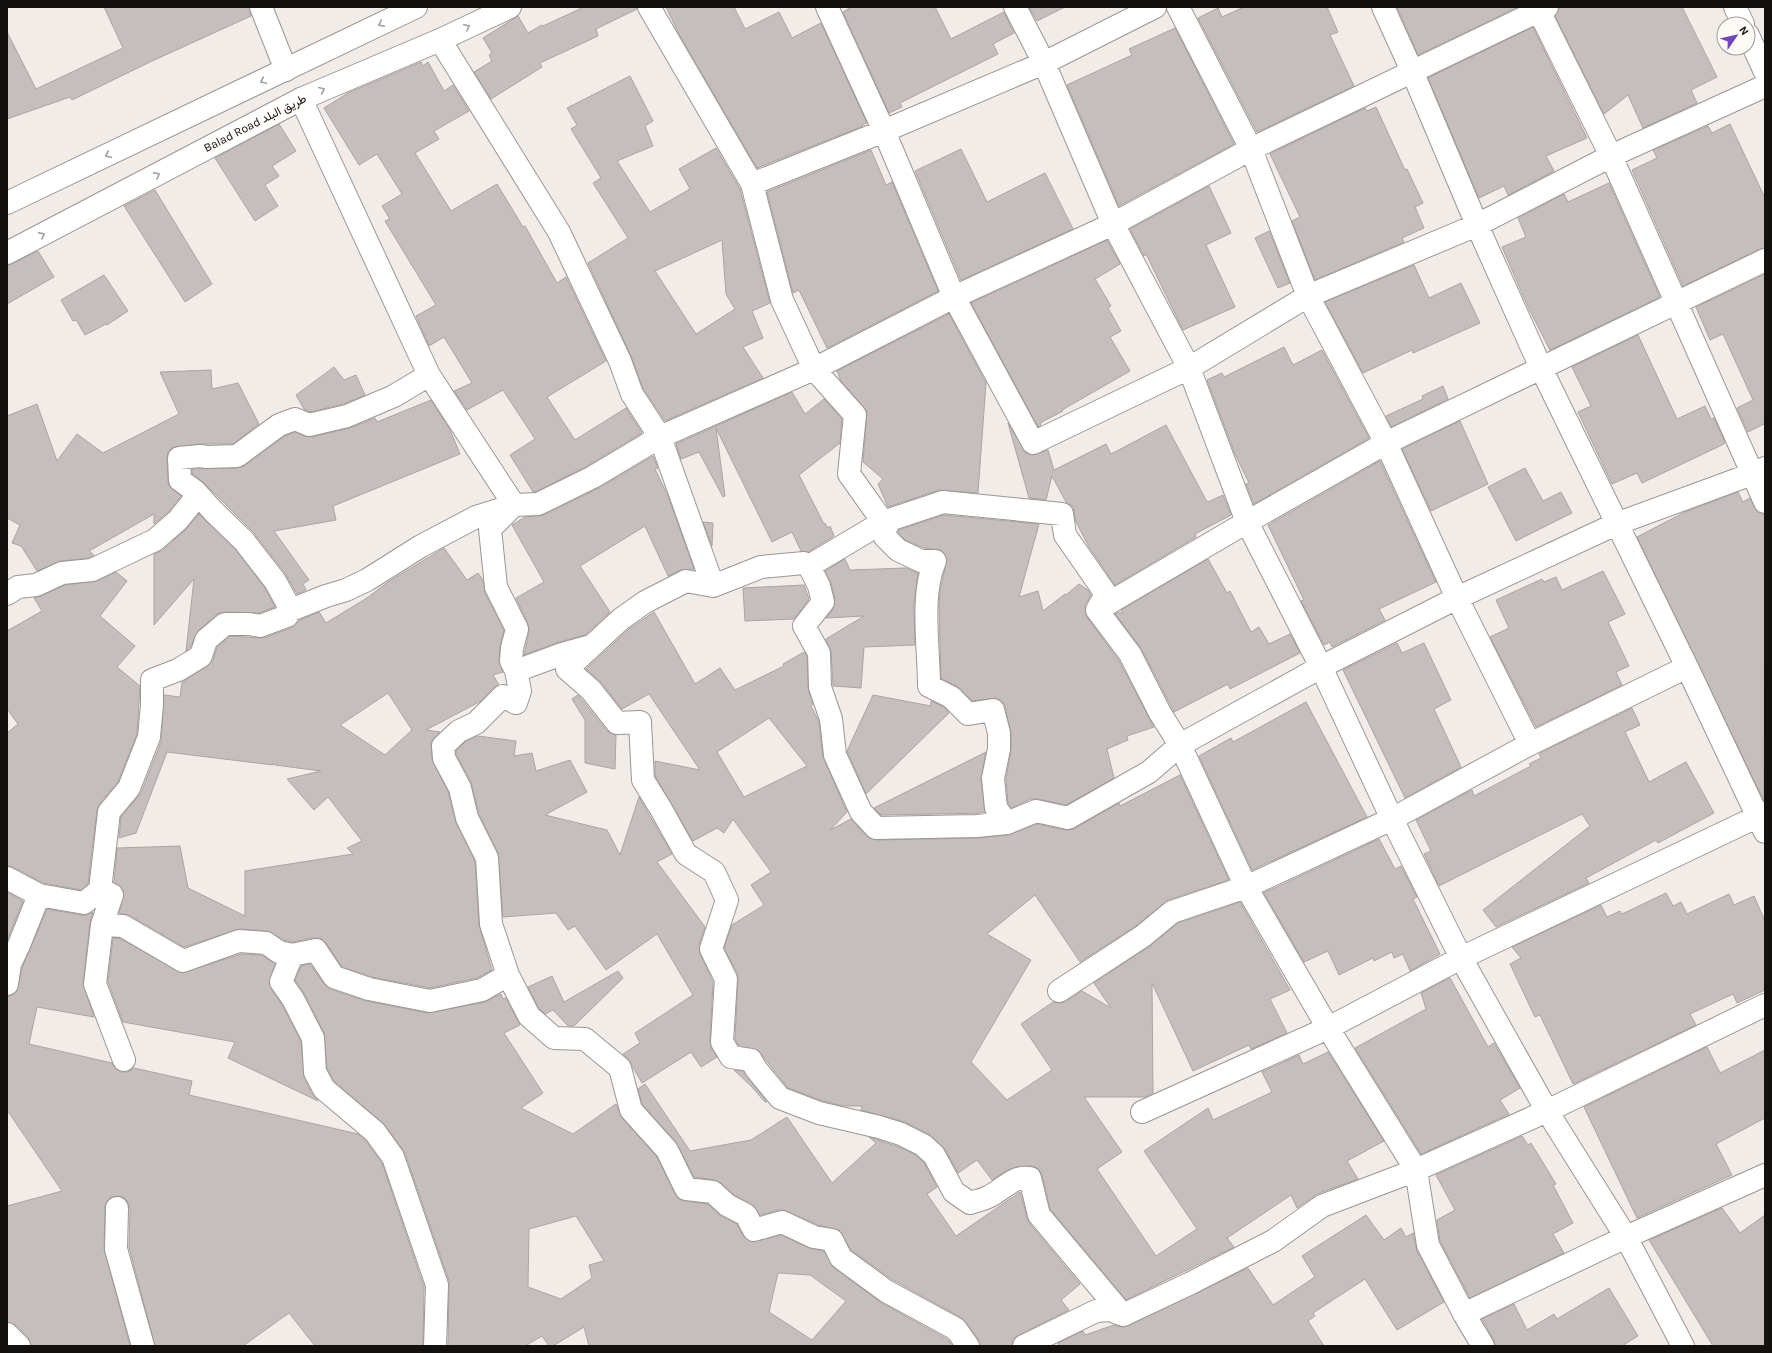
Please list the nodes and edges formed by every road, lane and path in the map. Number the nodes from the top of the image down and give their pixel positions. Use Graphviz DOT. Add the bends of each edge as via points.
graph roads {
  1 [pos="261,7"];
  2 [pos="416,7"];
  3 [pos="510,7"];
  4 [pos="649,7"];
  5 [pos="827,7"];
  6 [pos="1015,7"];
  7 [pos="1155,7"];
  8 [pos="1178,7"];
  9 [pos="1382,7"];
  10 [pos="1541,8"];
  11 [pos="440,40"];
  12 [pos="1756,52"];
  13 [pos="1044,63"];
  14 [pos="286,70"];
  15 [pos="1412,71"];
  16 [pos="1765,72"];
  17 [pos="1765,86"];
  18 [pos="301,99"];
  19 [pos="884,131"];
  20 [pos="1251,149"];
  21 [pos="1611,156"];
  22 [pos="752,184"];
  23 [pos="7,203"];
  24 [pos="1113,224"];
  25 [pos="1477,225"];
  26 [pos="7,253"];
  27 [pos="1765,260"];
  28 [pos="1308,296"];
  29 [pos="954,297"];
  30 [pos="1676,303"];
  31 [pos="1189,368"];
  32 [pos="1541,368"];
  33 [pos="814,369"];
  34 [pos="429,375"];
  35 [pos="660,437"];
  36 [pos="1386,444"];
  37 [pos="1758,471"];
  38 [pos="199,496"];
  39 [pos="1765,502"];
  40 [pos="514,505"];
  41 [pos="883,522"];
  42 [pos="1247,522"];
  43 [pos="1616,524"];
  44 [pos="809,566"];
  45 [pos="713,586"];
  46 [pos="7,594"];
  47 [pos="1456,598"];
  48 [pos="291,610"];
  49 [pos="1097,610"];
  50 [pos="590,646"];
  51 [pos="1687,666"];
  52 [pos="1322,668"];
  53 [pos="516,671"];
  54 [pos="1530,744"];
  55 [pos="1180,745"];
  56 [pos="1392,819"];
  57 [pos="1763,820"];
  58 [pos="1007,823"];
  59 [pos="7,878"];
  60 [pos="1246,887"];
  61 [pos="100,890"];
  62 [pos="40,895"];
  63 [pos="102,926"];
  64 [pos="292,955"];
  65 [pos="1461,958"];
  66 [pos="508,975"];
  67 [pos="7,984"];
  68 [pos="1059,991"];
  69 [pos="1765,1005"];
  70 [pos="1328,1028"];
  71 [pos="124,1060"];
  72 [pos="1142,1112"];
  73 [pos="1547,1112"];
  74 [pos="1416,1170"];
  75 [pos="1765,1175"];
  76 [pos="117,1208"];
  77 [pos="1626,1237"];
  78 [pos="1464,1314"];
  79 [pos="1123,1315"];
  80 [pos="7,1334"];
  81 [pos="19,1346"];
  82 [pos="144,1346"];
  83 [pos="435,1346"];
  84 [pos="968,1346"];
  85 [pos="1024,1346"];
  86 [pos="1483,1346"];
  87 [pos="1684,1346"];
  1 -- 14 [label="main road"];
  2 -- 14 [label="main road, one-way"];
  11 -- 3 [label="main road, Balad Road طريق البلد, one-way"];
  4 -- 22 [label="main road"];
  5 -- 19 [label="main road"];
  6 -- 13 [label="main road"];
  7 -- 13 [label="main road"];
  8 -- 20 [label="main road"];
  9 -- 15 [label="main road"];
  10 -- 15 [label="main road"];
  10 -- 21 [label="main road"];
  18 -- 11 [label="main road, Balad Road طريق البلد, one-way"];
  11 -- 35 [label="main road" via="559,232 620,360 632,394"];
  12 -- 16 [label="main road"];
  13 -- 19 [label="main road"];
  13 -- 24 [label="main road"];
  14 -- 23 [label="main road, one-way"];
  15 -- 20 [label="main road"];
  15 -- 25 [label="main road"];
  17 -- 21 [label="main road"];
  26 -- 18 [label="main road, Balad Road طريق البلد, one-way"];
  18 -- 34 [label="main road"];
  19 -- 22 [label="main road"];
  19 -- 29 [label="main road"];
  20 -- 24 [label="main road"];
  20 -- 28 [label="main road"];
  21 -- 25 [label="main road"];
  21 -- 30 [label="main road"];
  22 -- 33 [label="main road" via="782,300"];
  24 -- 29 [label="main road"];
  24 -- 31 [label="main road"];
  25 -- 28 [label="main road"];
  25 -- 32 [label="main road"];
  27 -- 30 [label="main road"];
  28 -- 31 [label="main road"];
  28 -- 36 [label="main road"];
  29 -- 31 [label="main road" via="1032,443"];
  29 -- 33 [label="main road"];
  30 -- 32 [label="main road"];
  30 -- 37 [label="main road"];
  31 -- 42 [label="main road"];
  32 -- 36 [label="main road"];
  32 -- 43 [label="main road"];
  33 -- 35 [label="main road"];
  33 -- 41 [label="main road" via="855,415 849,474"];
  34 -- 38 [label="main road" via="394,396 347,416 309,425 295,419 279,426 237,456 179,458 180,480"];
  34 -- 40 [label="main road"];
  35 -- 40 [label="main road" via="593,477 538,504"];
  35 -- 45 [label="main road"];
  36 -- 42 [label="main road"];
  36 -- 47 [label="main road"];
  37 -- 39 [label="main road"];
  37 -- 43 [label="main road"];
  38 -- 46 [label="main road" via="178,520 155,540 92,570 62,572 36,585 18,588"];
  38 -- 48 [label="main road" via="244,541 275,581"];
  40 -- 48 [label="main road" via="476,517 446,532 360,584"];
  40 -- 53 [label="main road" via="490,529 496,587 517,629 511,661"];
  41 -- 44 [label="main road"];
  41 -- 49 [label="main road" via="942,502 1062,514 1065,535 1106,594"];
  41 -- 58 [label="main road" via="888,524 884,537 898,550 921,561 935,561 929,574 926,615 929,686 951,697 968,714 994,710 999,733 993,778 996,808"];
  42 -- 49 [label="main road"];
  42 -- 52 [label="main road"];
  43 -- 47 [label="main road"];
  43 -- 51 [label="main road"];
  44 -- 45 [label="main road" via="804,563 761,567"];
  44 -- 58 [label="main road" via="823,602 804,626 819,653 820,687 831,719 835,755 861,812 876,828"];
  45 -- 50 [label="main road" via="686,581 627,614"];
  47 -- 52 [label="main road"];
  47 -- 54 [label="main road"];
  48 -- 61 [label="main road" via="287,611 287,616 260,626 225,624 206,640 201,656 178,670 152,680 149,737 129,788 109,812"];
  49 -- 55 [label="main road" via="1130,654 1160,713"];
  50 -- 53 [label="main road"];
  50 -- 79 [label="main road" via="567,669 591,690 617,723 640,722 643,780 662,808 686,854 714,872 727,900 711,949 726,979 722,1042 731,1057 751,1060 780,1098 820,1113 901,1134 923,1145 934,1155 954,1192 970,1203 990,1197 1016,1180 1030,1178 1039,1215"];
  51 -- 54 [label="main road"];
  51 -- 57 [label="main road"];
  52 -- 55 [label="main road"];
  52 -- 56 [label="main road"];
  53 -- 66 [label="main road" via="520,691 516,703 503,696 476,723 459,731 443,746 444,758 460,788 468,818 487,858 491,924"];
  54 -- 56 [label="main road"];
  55 -- 58 [label="main road" via="1149,772 1068,818 1036,811"];
  55 -- 60 [label="main road"];
  56 -- 60 [label="main road"];
  56 -- 65 [label="main road"];
  57 -- 65 [label="main road"];
  59 -- 62 [label="main road"];
  60 -- 68 [label="main road" via="1172,912 1143,936"];
  60 -- 70 [label="main road"];
  61 -- 62 [label="main road" via="84,903"];
  61 -- 63 [label="main road" via="112,895"];
  62 -- 67 [label="main road" via="10,964"];
  63 -- 64 [label="main road" via="123,926 183,961 239,941 266,943 279,952"];
  63 -- 71 [label="main road" via="95,984"];
  64 -- 66 [label="main road" via="316,950 334,977 369,989 430,1001 482,990"];
  64 -- 83 [label="main road" via="281,982 313,1038 315,1072 324,1089 375,1132 394,1157 437,1285"];
  65 -- 70 [label="main road"];
  65 -- 73 [label="main road"];
  66 -- 84 [label="main road" via="529,1016 554,1038 585,1039 620,1068 631,1110 667,1150 686,1189 713,1192 727,1205 746,1215 754,1230 782,1222 814,1237 832,1240 842,1258 886,1290 956,1329"];
  69 -- 73 [label="main road"];
  70 -- 72 [label="main road"];
  70 -- 74 [label="main road"];
  73 -- 74 [label="main road"];
  73 -- 77 [label="main road"];
  74 -- 78 [label="main road" via="1428,1245"];
  74 -- 79 [label="main road" via="1322,1206 1273,1241"];
  75 -- 77 [label="main road"];
  76 -- 82 [label="main road" via="116,1249"];
  77 -- 78 [label="main road"];
  77 -- 87 [label="main road"];
  78 -- 86 [label="main road"];
  79 -- 85 [label="main road" via="1110,1310 1096,1311"];
  80 -- 81 [label="main road"];
}
